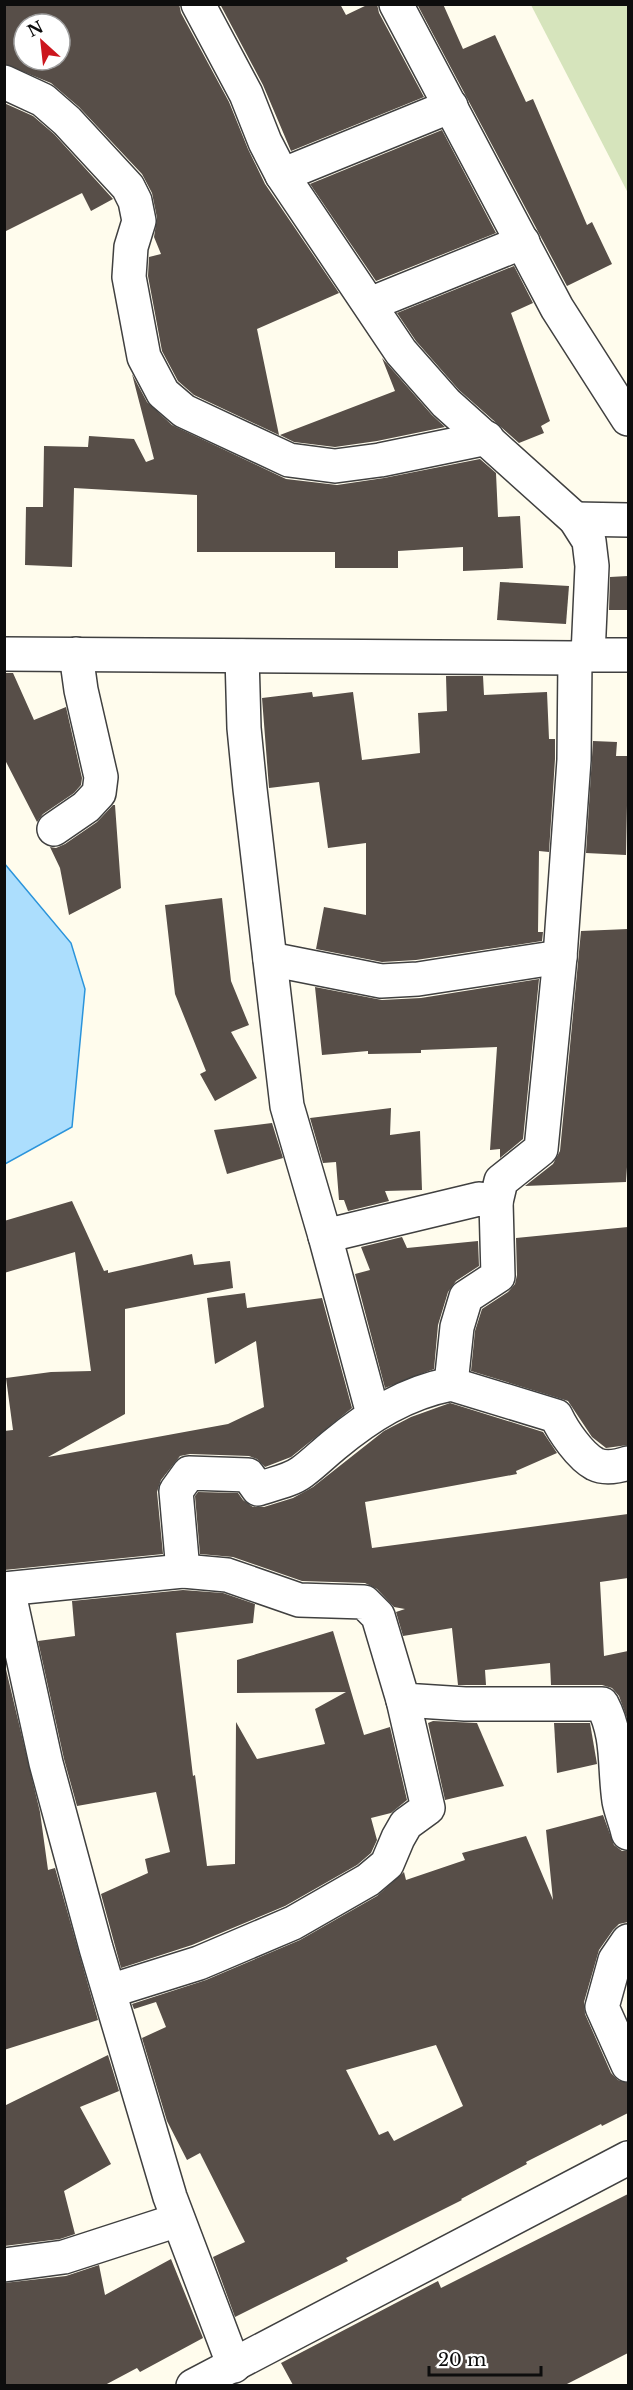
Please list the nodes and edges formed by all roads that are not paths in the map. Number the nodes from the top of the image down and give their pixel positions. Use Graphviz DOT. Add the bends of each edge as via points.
graph roads {
  1 [pos="198,4"];
  2 [pos="396,4"];
  3 [pos="4,82"];
  4 [pos="451,106"];
  5 [pos="282,175"];
  6 [pos="523,242"];
  7 [pos="370,304"];
  8 [pos="628,419"];
  9 [pos="487,438"];
  10 [pos="628,520"];
  11 [pos="585,542"];
  12 [pos="4,654"];
  13 [pos="76,654"];
  14 [pos="628,655"];
  15 [pos="242,656"];
  16 [pos="582,656"];
  17 [pos="54,829"];
  18 [pos="560,957"];
  19 [pos="270,959"];
  20 [pos="496,1202"];
  21 [pos="325,1236"];
  22 [pos="451,1384"];
  23 [pos="373,1414"];
  24 [pos="628,1463"];
  25 [pos="183,1571"];
  26 [pos="6,1589"];
  27 [pos="403,1700"];
  28 [pos="628,1833"];
  29 [pos="628,1941"];
  30 [pos="110,1991"];
  31 [pos="628,2065"];
  32 [pos="628,2158"];
  33 [pos="178,2220"];
  34 [pos="4,2265"];
  35 [pos="234,2366"];
  36 [pos="193,2385"];
  1 -- 5 [label="street" via="246,94"];
  2 -- 4 [label="street"];
  3 -- 9 [label="street" via="43,99 128,187 139,221 129,277 144,357 163,393 184,411 289,460 334,466"];
  4 -- 5 [label="street"];
  4 -- 6 [label="street"];
  5 -- 7 [label="street"];
  6 -- 7 [label="street"];
  6 -- 8 [label="street" via="557,308"];
  7 -- 9 [label="street" via="401,352 447,403"];
  9 -- 11 [label="street"];
  10 -- 11 [label="street"];
  11 -- 16 [label="street"];
  12 -- 13 [label="street"];
  13 -- 15 [label="street"];
  13 -- 17 [label="street" via="101,777 99,793"];
  14 -- 16 [label="street"];
  15 -- 16 [label="street"];
  15 -- 19 [label="street" via="245,738"];
  16 -- 18 [label="street"];
  18 -- 19 [label="street" via="381,981"];
  18 -- 20 [label="street" via="541,1149 501,1181"];
  19 -- 21 [label="street" via="287,1106"];
  20 -- 21 [label="street" via="479,1199"];
  20 -- 22 [label="street" via="498,1276 466,1297 457,1327"];
  21 -- 23 [label="street"];
  22 -- 23 [label="street" via="419,1392"];
  22 -- 24 [label="street" via="556,1416 565,1435 595,1464"];
  23 -- 25 [label="street" via="300,1474 258,1489 248,1475 189,1473 176,1491"];
  25 -- 26 [label="street"];
  25 -- 27 [label="street" via="227,1575 299,1600 364,1602 378,1616"];
  26 -- 30 [label="street" via="46,1763"];
  27 -- 28 [label="street" via="602,1704 615,1737 620,1801"];
  27 -- 30 [label="street" via="428,1809 406,1824 387,1864 368,1880 293,1923 199,1963"];
  29 -- 31 [label="street" via="615,1960 602,2007"];
  30 -- 33 [label="street"];
  32 -- 35 [label="street"];
  33 -- 34 [label="street" via="64,2257"];
  33 -- 35 [label="street"];
  35 -- 36 [label="street"];
}
